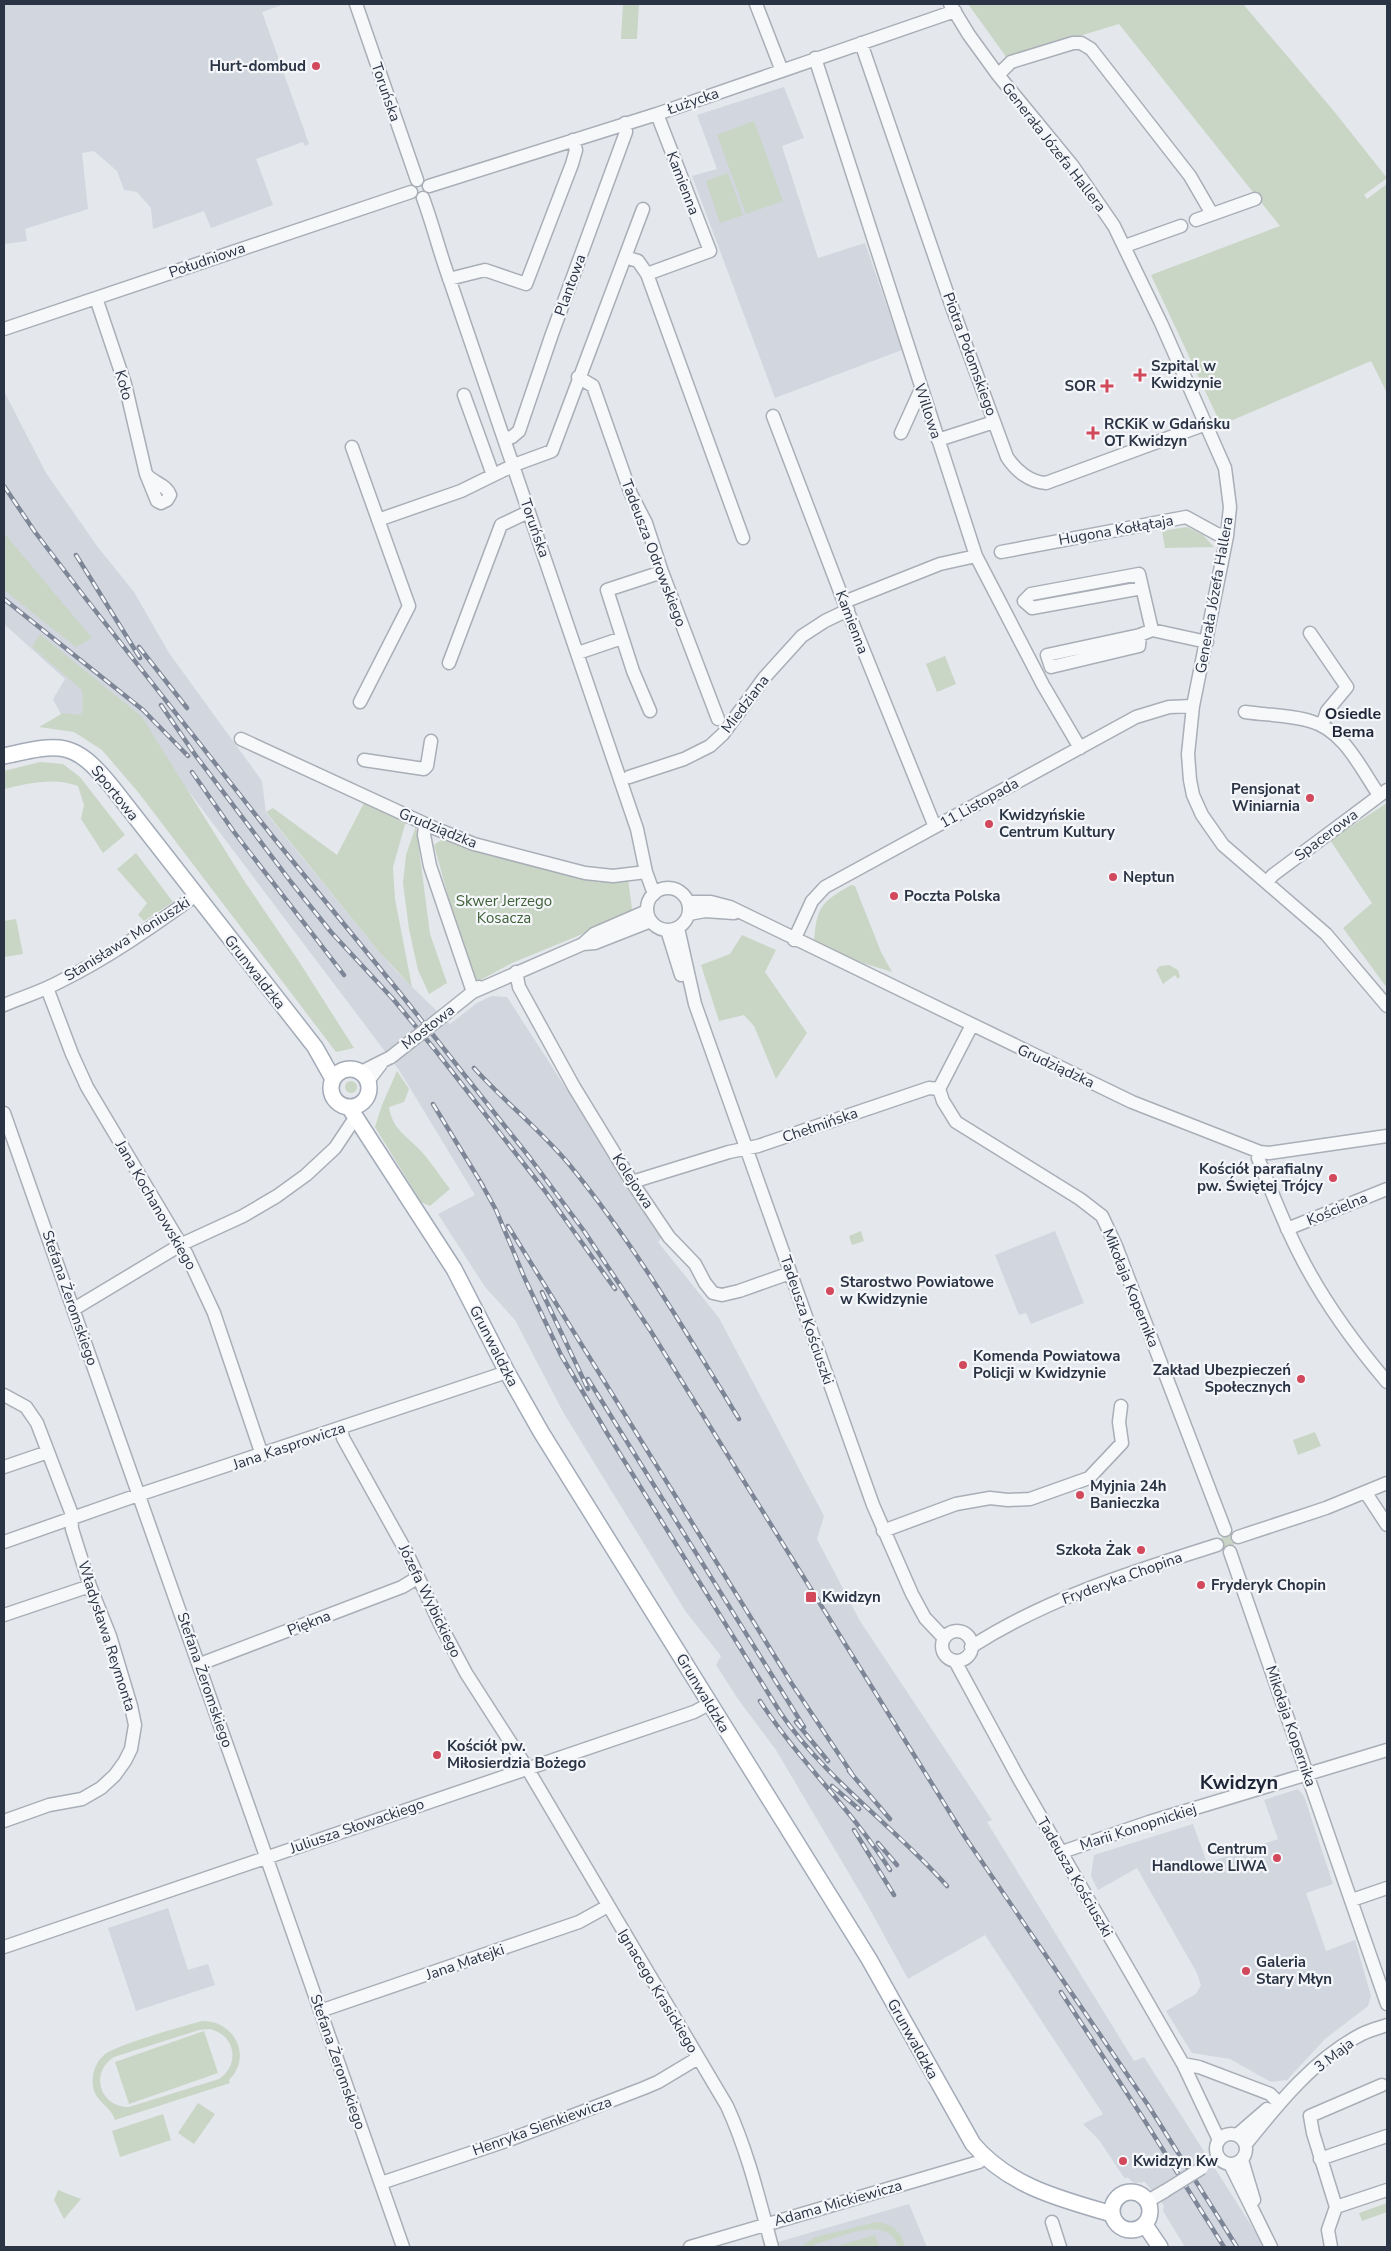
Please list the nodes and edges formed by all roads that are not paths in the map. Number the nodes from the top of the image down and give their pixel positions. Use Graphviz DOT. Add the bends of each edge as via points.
graph roads {
  1 [pos="356,4"];
  2 [pos="756,4"];
  3 [pos="952,8"];
  4 [pos="861,43"];
  5 [pos="815,58"];
  6 [pos="782,71"];
  7 [pos="998,75"];
  8 [pos="657,114"];
  9 [pos="624,124"];
  10 [pos="573,140"];
  11 [pos="417,180"];
  12 [pos="429,186"];
  13 [pos="411,192"];
  14 [pos="423,198"];
  15 [pos="1255,199"];
  16 [pos="643,209"];
  17 [pos="1212,214"];
  18 [pos="1196,220"];
  19 [pos="1181,226"];
  20 [pos="1125,246"];
  21 [pos="625,257"];
  22 [pos="647,274"];
  23 [pos="449,279"];
  24 [pos="96,298"];
  25 [pos="4,329"];
  26 [pos="578,377"];
  27 [pos="921,390"];
  28 [pos="464,395"];
  29 [pos="773,416"];
  30 [pos="994,422"];
  31 [pos="1206,424"];
  32 [pos="901,433"];
  33 [pos="505,438"];
  34 [pos="938,440"];
  35 [pos="352,447"];
  36 [pos="514,465"];
  37 [pos="146,474"];
  38 [pos="493,475"];
  39 [pos="528,512"];
  40 [pos="378,520"];
  41 [pos="1227,536"];
  42 [pos="743,538"];
  43 [pos="1001,552"];
  44 [pos="976,556"];
  45 [pos="662,572"];
  46 [pos="1142,588"];
  47 [pos="846,606"];
  48 [pos="1146,633"];
  49 [pos="1310,633"];
  50 [pos="622,638"];
  51 [pos="1207,642"];
  52 [pos="578,653"];
  53 [pos="449,663"];
  54 [pos="360,702"];
  55 [pos="1193,706"];
  56 [pos="650,711"];
  57 [pos="1245,712"];
  58 [pos="718,718"];
  59 [pos="1322,726"];
  60 [pos="241,739"];
  61 [pos="431,741"];
  62 [pos="1080,748"];
  63 [pos="4,756"];
  64 [pos="364,760"];
  65 [pos="629,777"];
  66 [pos="1383,792"];
  67 [pos="425,824"];
  68 [pos="935,827"];
  69 [pos="644,858"];
  70 [pos="646,872"];
  71 [pos="1267,882"];
  72 [pos="658,891"];
  73 [pos="195,896"];
  74 [pos="688,908"];
  75 [pos="649,916"];
  76 [pos="672,929"];
  77 [pos="794,940"];
  78 [pos="516,972"];
  79 [pos="495,983"];
  80 [pos="47,988"];
  81 [pos="473,992"];
  82 [pos="522,993"];
  83 [pos="4,1005"];
  84 [pos="1387,1006"];
  85 [pos="972,1025"];
  86 [pos="337,1075"];
  87 [pos="364,1076"];
  88 [pos="939,1089"];
  89 [pos="355,1110"];
  90 [pos="4,1113"];
  91 [pos="1387,1136"];
  92 [pos="746,1148"];
  93 [pos="1260,1152"];
  94 [pos="632,1182"];
  95 [pos="1387,1189"];
  96 [pos="1287,1228"];
  97 [pos="182,1244"];
  98 [pos="790,1273"];
  99 [pos="74,1309"];
  100 [pos="507,1372"];
  101 [pos="1387,1382"];
  102 [pos="4,1395"];
  103 [pos="1121,1406"];
  104 [pos="340,1428"];
  105 [pos="48,1452"];
  106 [pos="262,1455"];
  107 [pos="4,1467"];
  108 [pos="1387,1483"];
  109 [pos="1366,1493"];
  110 [pos="138,1495"];
  111 [pos="71,1520"];
  112 [pos="1387,1525"];
  113 [pos="1225,1530"];
  114 [pos="883,1531"];
  115 [pos="1238,1537"];
  116 [pos="4,1542"];
  117 [pos="1217,1545"];
  118 [pos="1230,1552"];
  119 [pos="417,1578"];
  120 [pos="90,1586"];
  121 [pos="4,1615"];
  122 [pos="944,1638"];
  123 [pos="965,1650"];
  124 [pos="200,1664"];
  125 [pos="709,1704"];
  126 [pos="1387,1750"];
  127 [pos="527,1768"];
  128 [pos="1307,1776"];
  129 [pos="4,1821"];
  130 [pos="1062,1852"];
  131 [pos="266,1858"];
  132 [pos="1387,1888"];
  133 [pos="1352,1900"];
  134 [pos="608,1906"];
  135 [pos="4,1948"];
  136 [pos="1387,2004"];
  137 [pos="320,2011"];
  138 [pos="1387,2025"];
  139 [pos="698,2058"];
  140 [pos="1183,2064"];
  141 [pos="1382,2085"];
  142 [pos="1282,2098"];
  143 [pos="1387,2136"];
  144 [pos="1233,2138"];
  145 [pos="984,2157"];
  146 [pos="1320,2159"];
  147 [pos="1230,2161"];
  148 [pos="381,2183"];
  149 [pos="1387,2190"];
  150 [pos="1148,2201"];
  151 [pos="1336,2207"];
  152 [pos="1113,2209"];
  153 [pos="1052,2222"];
  154 [pos="766,2224"];
  155 [pos="1140,2227"];
  156 [pos="403,2247"];
  157 [pos="690,2247"];
  158 [pos="772,2247"];
  159 [pos="1060,2247"];
  160 [pos="1154,2247"];
  161 [pos="1160,2247"];
  162 [pos="1271,2247"];
  163 [pos="1331,2247"];
  1 -- 11 [label="street, Toruńska"];
  2 -- 6 [label="street"];
  3 -- 4 [label="street, Łużycka"];
  3 -- 7 [label="street, Generała Józefa Hallera"];
  4 -- 5 [label="street, Łużycka"];
  4 -- 30 [label="street, Piotra Połomskiego"];
  5 -- 6 [label="street, Łużycka"];
  5 -- 27 [label="street, Willowa"];
  6 -- 8 [label="street, Łużycka"];
  7 -- 17 [label="street" via="1010,62 1073,43 1085,45 1190,176"];
  7 -- 20 [label="street, Generała Józefa Hallera" via="1072,165 1102,206"];
  8 -- 9 [label="street, Łużycka"];
  8 -- 22 [label="street, Kamienna" via="710,252"];
  9 -- 10 [label="street, Łużycka"];
  9 -- 33 [label="street, Plantowa" via="626,132 519,431"];
  10 -- 12 [label="street, Łużycka"];
  10 -- 23 [label="street" via="576,150 572,164 526,284 485,270"];
  11 -- 12 [label="street"];
  11 -- 13 [label="street"];
  12 -- 14 [label="street" via="430,191"];
  13 -- 14 [label="street"];
  13 -- 24 [label="street, Południowa"];
  14 -- 23 [label="street, Toruńska"];
  15 -- 17 [label="street"];
  16 -- 21 [label="street"];
  17 -- 18 [label="street"];
  19 -- 20 [label="street"];
  20 -- 31 [label="street, Generała Józefa Hallera"];
  21 -- 22 [label="street" via="638,261"];
  21 -- 26 [label="street"];
  22 -- 42 [label="street"];
  23 -- 33 [label="street, Toruńska"];
  24 -- 25 [label="street, Południowa"];
  24 -- 37 [label="street, Koło" via="125,384"];
  26 -- 36 [label="street" via="552,451"];
  26 -- 45 [label="street, Tadeusza Odrowskiego" via="593,386"];
  27 -- 32 [label="street"];
  27 -- 34 [label="street, Willowa"];
  28 -- 38 [label="street"];
  29 -- 47 [label="street, Kamienna"];
  30 -- 31 [label="street, Piotra Połomskiego" via="1012,465 1037,482 1046,483"];
  30 -- 34 [label="street"];
  31 -- 41 [label="street, Generała Józefa Hallera" via="1218,448 1229,490"];
  33 -- 36 [label="street, Toruńska"];
  34 -- 44 [label="street, Willowa"];
  35 -- 40 [label="street"];
  36 -- 38 [label="street"];
  36 -- 39 [label="street, Toruńska"];
  38 -- 40 [label="street" via="461,491"];
  39 -- 52 [label="street, Toruńska"];
  39 -- 53 [label="street" via="501,524"];
  40 -- 54 [label="street" via="408,606"];
  41 -- 43 [label="street, Hugona Kołłątaja" via="1186,517"];
  41 -- 51 [label="street, Generała Józefa Hallera"];
  44 -- 47 [label="street" via="940,564"];
  44 -- 62 [label="street, Willowa"];
  45 -- 50 [label="street" via="607,590"];
  45 -- 58 [label="street, Tadeusza Odrowskiego"];
  46 -- 46 [label="street" via="1139,574 1031,594 1024,601 1032,608"];
  46 -- 48 [label="street"];
  47 -- 65 [label="street, Miedziana" via="802,636 710,746 684,759"];
  47 -- 68 [label="street, Kamienna"];
  48 -- 48 [label="street" via="1066,651 1047,655 1051,667 1139,646"];
  48 -- 51 [label="street"];
  49 -- 59 [label="street" via="1347,687 1327,711"];
  50 -- 52 [label="street"];
  50 -- 56 [label="street"];
  51 -- 55 [label="street, Generała Józefa Hallera"];
  52 -- 69 [label="street, Toruńska"];
  55 -- 62 [label="street, 11 Listopada" via="1152,710"];
  55 -- 71 [label="street, Generała Józefa Hallera" via="1188,754 1193,795 1202,815 1223,845"];
  57 -- 59 [label="street" via="1310,721"];
  59 -- 66 [label="street" via="1347,747"];
  60 -- 67 [label="street, Grudziądzka"];
  61 -- 64 [label="street" via="424,769"];
  62 -- 68 [label="street, 11 Listopada"];
  63 -- 73 [label="main road, Sportowa" via="30,750 64,748 88,759"];
  66 -- 71 [label="street, Spacerowa"];
  67 -- 70 [label="street, Grudziądzka" via="474,844 585,873 613,876"];
  67 -- 81 [label="street" via="430,866"];
  68 -- 77 [label="street, 11 Listopada" via="818,892"];
  69 -- 70 [label="street, Toruńska"];
  69 -- 72 [label="street, Toruńska"];
  70 -- 72 [label="street, Toruńska"];
  71 -- 84 [label="street, Generała Józefa Hallera" via="1326,934"];
  72 -- 74 [label="street" via="675,889 685,896"];
  72 -- 75 [label="street" via="648,905"];
  73 -- 80 [label="street, Stanisława Moniuszki" via="118,949"];
  73 -- 86 [label="main road, Grunwaldzka"];
  74 -- 76 [label="street" via="686,919"];
  74 -- 77 [label="street, Grudziądzka" via="721,904"];
  75 -- 76 [label="street" via="660,928"];
  75 -- 78 [label="street, Mostowa" via="595,943 582,944"];
  76 -- 92 [label="street, Tadeusza Kościuszki" via="681,976 691,992"];
  77 -- 85 [label="street, Grudziądzka"];
  78 -- 79 [label="street, Mostowa"];
  78 -- 81 [label="street, Mostowa" via="492,978"];
  78 -- 82 [label="street, Kolejowa"];
  79 -- 81 [label="street, Mostowa"];
  79 -- 82 [label="street"];
  80 -- 83 [label="street, Stanisława Moniuszki"];
  80 -- 97 [label="street, Jana Kochanowskiego" via="91,1094"];
  81 -- 87 [label="street, Mostowa, bridge"];
  82 -- 94 [label="street, Kolejowa"];
  85 -- 88 [label="street"];
  85 -- 93 [label="street, Grudziądzka" via="1132,1102"];
  86 -- 87 [label="main road" via="355,1069"];
  86 -- 89 [label="main road" via="332,1094 335,1100"];
  87 -- 89 [label="main road" via="369,1092"];
  88 -- 92 [label="street, Chełmińska" via="929,1088"];
  88 -- 113 [label="street, Mikołaja Kopernika" via="956,1122 1102,1216"];
  89 -- 97 [label="street" via="335,1148 306,1174 243,1216"];
  89 -- 100 [label="main road, Grunwaldzka" via="454,1269"];
  90 -- 99 [label="street, Stefana Żeromskiego"];
  91 -- 93 [label="street, Grudziądzka"];
  92 -- 94 [label="street, Chełmińska"];
  92 -- 98 [label="street, Tadeusza Kościuszki"];
  93 -- 96 [label="street" via="1258,1158"];
  94 -- 98 [label="street, Kolejowa" via="670,1237 695,1264 713,1293 722,1295 739,1291"];
  95 -- 96 [label="street, Kościelna"];
  96 -- 101 [label="street" via="1335,1312"];
  97 -- 99 [label="street"];
  97 -- 106 [label="street, Jana Kochanowskiego" via="214,1313"];
  98 -- 114 [label="street, Tadeusza Kościuszki"];
  99 -- 110 [label="street, Stefana Żeromskiego"];
  100 -- 104 [label="street, Jana Kasprowicza"];
  100 -- 125 [label="main road, Grunwaldzka"];
  102 -- 105 [label="street" via="22,1404 32,1415"];
  103 -- 114 [label="street" via="1122,1443 1089,1478 1030,1498 963,1502"];
  104 -- 106 [label="street, Jana Kasprowicza"];
  104 -- 119 [label="street, Józefa Wybickiego"];
  105 -- 107 [label="street"];
  105 -- 111 [label="street" via="71,1512"];
  106 -- 110 [label="street, Jana Kasprowicza"];
  108 -- 109 [label="street"];
  109 -- 112 [label="street"];
  109 -- 115 [label="street"];
  110 -- 111 [label="street, Jana Kasprowicza"];
  110 -- 124 [label="street, Stefana Żeromskiego"];
  111 -- 116 [label="street, Jana Kasprowicza"];
  111 -- 120 [label="street, Władysława Reymonta"];
  113 -- 115 [label="street" via="1233,1531"];
  113 -- 117 [label="street" via="1218,1536"];
  114 -- 122 [label="street, Tadeusza Kościuszki" via="925,1618"];
  115 -- 118 [label="street" via="1238,1546"];
  117 -- 118 [label="street" via="1222,1551"];
  117 -- 123 [label="street, Fryderyka Chopina" via="1087,1588 1001,1628"];
  118 -- 128 [label="street, Mikołaja Kopernika"];
  119 -- 124 [label="street, Piękna" via="402,1587"];
  119 -- 127 [label="street, Józefa Wybickiego" via="466,1673"];
  120 -- 121 [label="street"];
  120 -- 129 [label="street, Władysława Reymonta" via="110,1636 134,1715 131,1749 115,1775 91,1795"];
  122 -- 123 [label="street, Fryderyka Chopina" via="955,1631"];
  122 -- 123 [label="street, Tadeusza Kościuszki" via="942,1649 949,1659"];
  123 -- 130 [label="street, Tadeusza Kościuszki" via="971,1688"];
  124 -- 131 [label="street, Stefana Żeromskiego"];
  125 -- 127 [label="street, Juliusza Słowackiego" via="694,1712"];
  125 -- 145 [label="main road, Grunwaldzka" via="864,1950 965,2132"];
  126 -- 128 [label="street, Marii Konopnickiej"];
  127 -- 131 [label="street, Juliusza Słowackiego"];
  127 -- 134 [label="street, Ignacego Krasickiego"];
  128 -- 130 [label="street, Marii Konopnickiej" via="1149,1822"];
  128 -- 133 [label="street, Mikołaja Kopernika"];
  130 -- 140 [label="street, Tadeusza Kościuszki"];
  131 -- 135 [label="street, Juliusza Słowackiego"];
  131 -- 137 [label="street, Stefana Żeromskiego"];
  132 -- 133 [label="street"];
  133 -- 136 [label="street, Mikołaja Kopernika"];
  134 -- 137 [label="street, Jana Matejki" via="579,1922"];
  134 -- 139 [label="street, Ignacego Krasickiego"];
  137 -- 148 [label="street, Stefana Żeromskiego"];
  138 -- 142 [label="street, 3 Maja" via="1348,2042"];
  139 -- 148 [label="street, Henryka Sienkiewicza" via="644,2088 509,2140"];
  139 -- 154 [label="street, Ignacego Krasickiego" via="741,2137"];
  140 -- 142 [label="street"];
  140 -- 144 [label="street, Tadeusza Kościuszki" via="1201,2100"];
  141 -- 146 [label="street" via="1310,2116"];
  142 -- 144 [label="street, 3 Maja"];
  143 -- 146 [label="street"];
  144 -- 147 [label="street" via="1246,2153"];
  144 -- 147 [label="street" via="1216,2149"];
  145 -- 152 [label="main road, Grunwaldzka" via="1052,2197"];
  145 -- 154 [label="street, Adama Mickiewicza" via="979,2162"];
  146 -- 151 [label="street"];
  147 -- 150 [label="street, bridge" via="1202,2168"];
  147 -- 162 [label="street"];
  148 -- 156 [label="street, Stefana Żeromskiego"];
  149 -- 151 [label="street"];
  150 -- 152 [label="main road" via="1139,2193 1131,2192 1120,2196"];
  150 -- 155 [label="main road" via="1150,2216"];
  151 -- 163 [label="street" via="1328,2230"];
  152 -- 155 [label="main road" via="1114,2220 1123,2229"];
  153 -- 159 [label="street"];
  154 -- 157 [label="street, Adama Mickiewicza"];
  154 -- 158 [label="street, Ignacego Krasickiego"];
  155 -- 160 [label="main road"];
  155 -- 161 [label="main road"];
}
